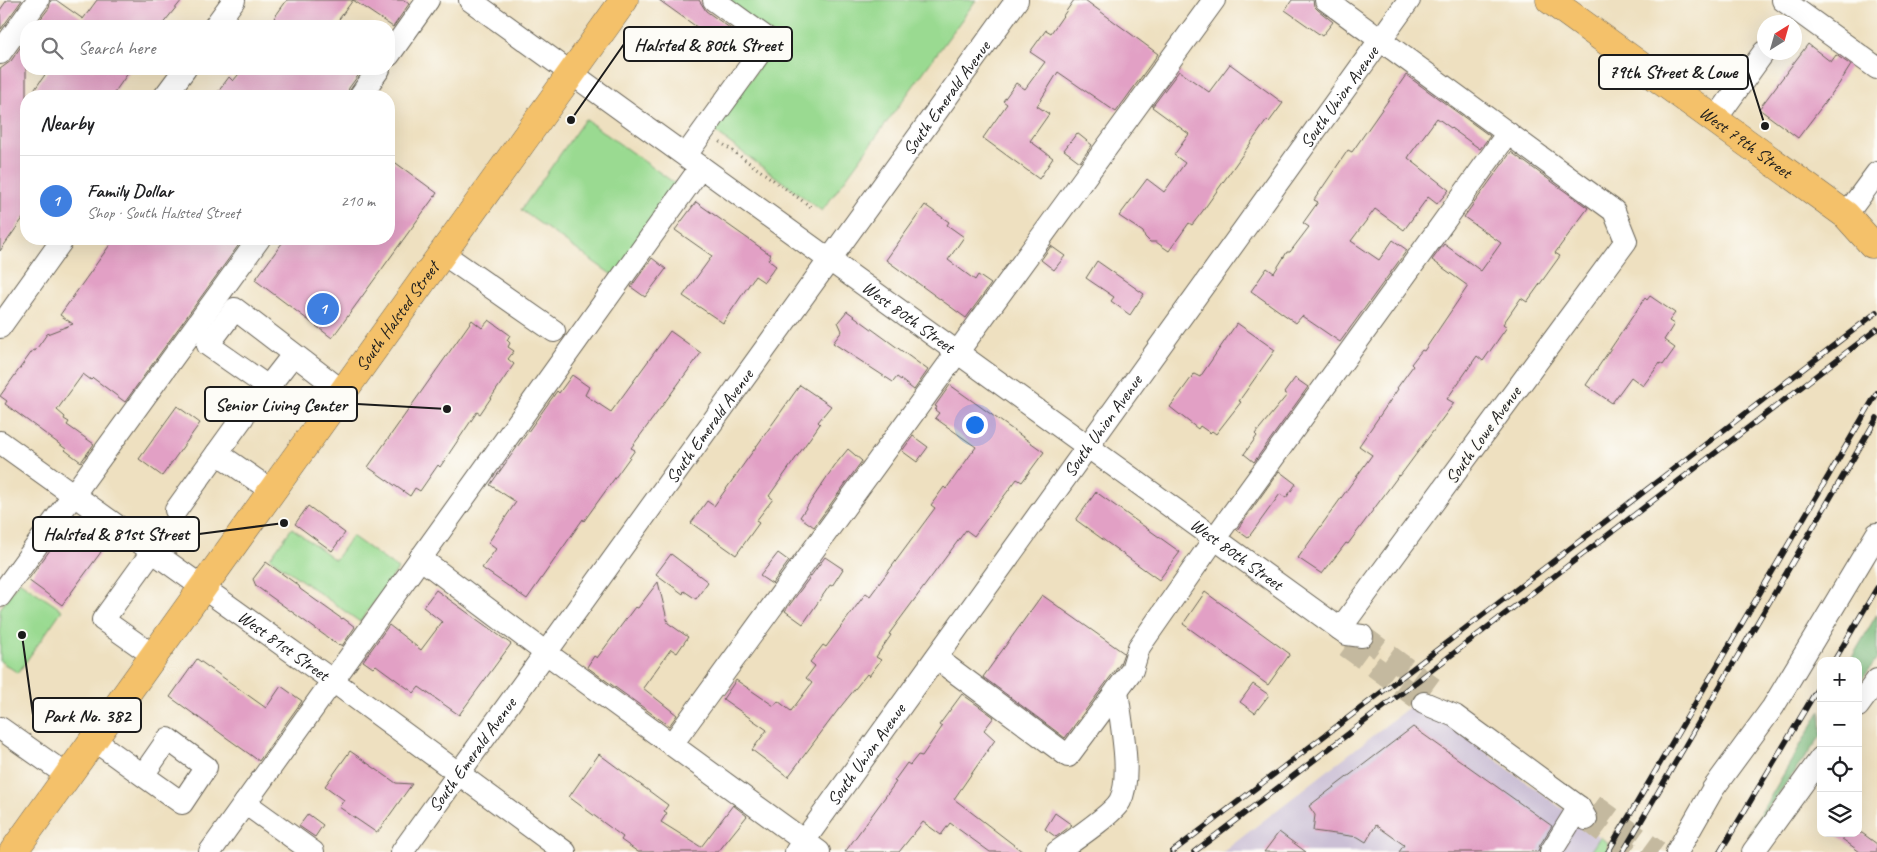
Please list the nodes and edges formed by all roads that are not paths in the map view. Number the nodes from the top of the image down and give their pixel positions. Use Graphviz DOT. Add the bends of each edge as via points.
graph roads {
  1 [pos="38,0"];
  2 [pos="234,0"];
  3 [pos="428,0"];
  4 [pos="470,0"];
  5 [pos="624,0"];
  6 [pos="714,0"];
  7 [pos="1017,0"];
  8 [pos="1214,0"];
  9 [pos="1326,0"];
  10 [pos="1409,0"];
  11 [pos="1550,0"];
  12 [pos="1792,8"];
  13 [pos="24,20"];
  14 [pos="219,20"];
  15 [pos="20,25"];
  16 [pos="1380,40"];
  17 [pos="395,47"];
  18 [pos="0,53"];
  19 [pos="1758,60"];
  20 [pos="1877,68"];
  21 [pos="571,73"];
  22 [pos="181,75"];
  23 [pos="375,75"];
  24 [pos="169,90"];
  25 [pos="364,90"];
  26 [pos="1715,120"];
  27 [pos="1508,133"];
  28 [pos="694,161"];
  29 [pos="1877,173"];
  30 [pos="1846,215"];
  31 [pos="1874,234"];
  32 [pos="59,245"];
  33 [pos="256,245"];
  34 [pos="442,253"];
  35 [pos="831,260"];
  36 [pos="0,326"];
  37 [pos="206,330"];
  38 [pos="554,331"];
  39 [pos="958,352"];
  40 [pos="293,354"];
  41 [pos="342,391"];
  42 [pos="243,416"];
  43 [pos="0,442"];
  44 [pos="1088,446"];
  45 [pos="217,453"];
  46 [pos="272,491"];
  47 [pos="74,494"];
  48 [pos="176,510"];
  49 [pos="1877,534"];
  50 [pos="1215,538"];
  51 [pos="152,552"];
  52 [pos="420,558"];
  53 [pos="202,588"];
  54 [pos="0,596"];
  55 [pos="1349,636"];
  56 [pos="546,653"];
  57 [pos="154,656"];
  58 [pos="936,658"];
  59 [pos="1877,680"];
  60 [pos="333,681"];
  61 [pos="1117,690"];
  62 [pos="1432,698"];
  63 [pos="1861,702"];
  64 [pos="0,728"];
  65 [pos="94,740"];
  66 [pos="672,744"];
  67 [pos="1817,764"];
  68 [pos="459,774"];
  69 [pos="143,775"];
  70 [pos="68,776"];
  71 [pos="245,803"];
  72 [pos="806,849"];
  73 [pos="13,852"];
  74 [pos="210,852"];
  75 [pos="313,852"];
  76 [pos="402,852"];
  77 [pos="565,852"];
  78 [pos="1057,852"];
  79 [pos="1551,852"];
  80 [pos="1677,852"];
  81 [pos="1753,852"];
  1 -- 13 [label="street"];
  2 -- 14 [label="street"];
  3 -- 17 [label="street"];
  4 -- 21 [label="street, West 80th Street"];
  5 -- 21 [label="main road, South Halsted Street"];
  6 -- 28 [label="street" via="769,40"];
  7 -- 35 [label="street, South Emerald Avenue"];
  8 -- 39 [label="street"];
  9 -- 16 [label="street"];
  10 -- 16 [label="street, South Union Avenue"];
  11 -- 26 [label="main road, West 79th Street"];
  12 -- 20 [label="street"];
  15 -- 18 [label="street"];
  16 -- 27 [label="street"];
  16 -- 44 [label="street, South Union Avenue"];
  19 -- 26 [label="street"];
  21 -- 28 [label="street, West 80th Street"];
  21 -- 34 [label="main road, South Halsted Street"];
  22 -- 24 [label="street"];
  23 -- 25 [label="street"];
  26 -- 30 [label="main road, West 79th Street"];
  27 -- 50 [label="street"];
  27 -- 55 [label="street, South Lowe Avenue" via="1614,211 1626,241"];
  28 -- 35 [label="street, West 80th Street"];
  28 -- 52 [label="street"];
  29 -- 30 [label="street"];
  30 -- 31 [label="main road, West 79th Street"];
  32 -- 36 [label="street"];
  33 -- 37 [label="street"];
  34 -- 38 [label="street"];
  34 -- 41 [label="main road, South Halsted Street"];
  35 -- 39 [label="street, West 80th Street"];
  35 -- 56 [label="street, South Emerald Avenue"];
  37 -- 40 [label="street" via="235,309"];
  37 -- 40 [label="street" via="208,345 268,387"];
  37 -- 47 [label="street"];
  39 -- 44 [label="street, West 80th Street"];
  39 -- 66 [label="street"];
  40 -- 41 [label="street"];
  41 -- 46 [label="main road, South Halsted Street"];
  42 -- 45 [label="street"];
  43 -- 47 [label="street, West 81st Street"];
  44 -- 50 [label="street, West 80th Street"];
  44 -- 58 [label="street, South Union Avenue"];
  45 -- 46 [label="street"];
  45 -- 48 [label="street"];
  46 -- 53 [label="main road, South Halsted Street"];
  47 -- 51 [label="street, West 81st Street"];
  47 -- 54 [label="street"];
  49 -- 80 [label="street" via="1773,707 1713,789"];
  50 -- 55 [label="street, West 80th Street"];
  50 -- 61 [label="street" via="1139,647 1132,670"];
  51 -- 53 [label="street, West 81st Street"];
  51 -- 57 [label="street" via="103,620"];
  52 -- 56 [label="street"];
  52 -- 60 [label="street"];
  53 -- 57 [label="main road, South Halsted Street"];
  53 -- 60 [label="street, West 81st Street"];
  56 -- 66 [label="street"];
  56 -- 68 [label="street, South Emerald Avenue"];
  57 -- 65 [label="main road, South Halsted Street"];
  58 -- 61 [label="street" via="1068,756"];
  58 -- 72 [label="street, South Union Avenue"];
  59 -- 63 [label="street"];
  60 -- 68 [label="street, West 81st Street"];
  60 -- 71 [label="street"];
  61 -- 78 [label="street" via="1127,775 1120,801"];
  62 -- 79 [label="street" via="1586,810"];
  64 -- 70 [label="street"];
  65 -- 69 [label="street"];
  65 -- 70 [label="main road, South Halsted Street"];
  66 -- 72 [label="street"];
  67 -- 81 [label="street"];
  68 -- 76 [label="street, South Emerald Avenue"];
  68 -- 77 [label="street, West 81st Street"];
  70 -- 73 [label="main road, South Halsted Street"];
  71 -- 74 [label="street"];
  71 -- 75 [label="street"];
}
